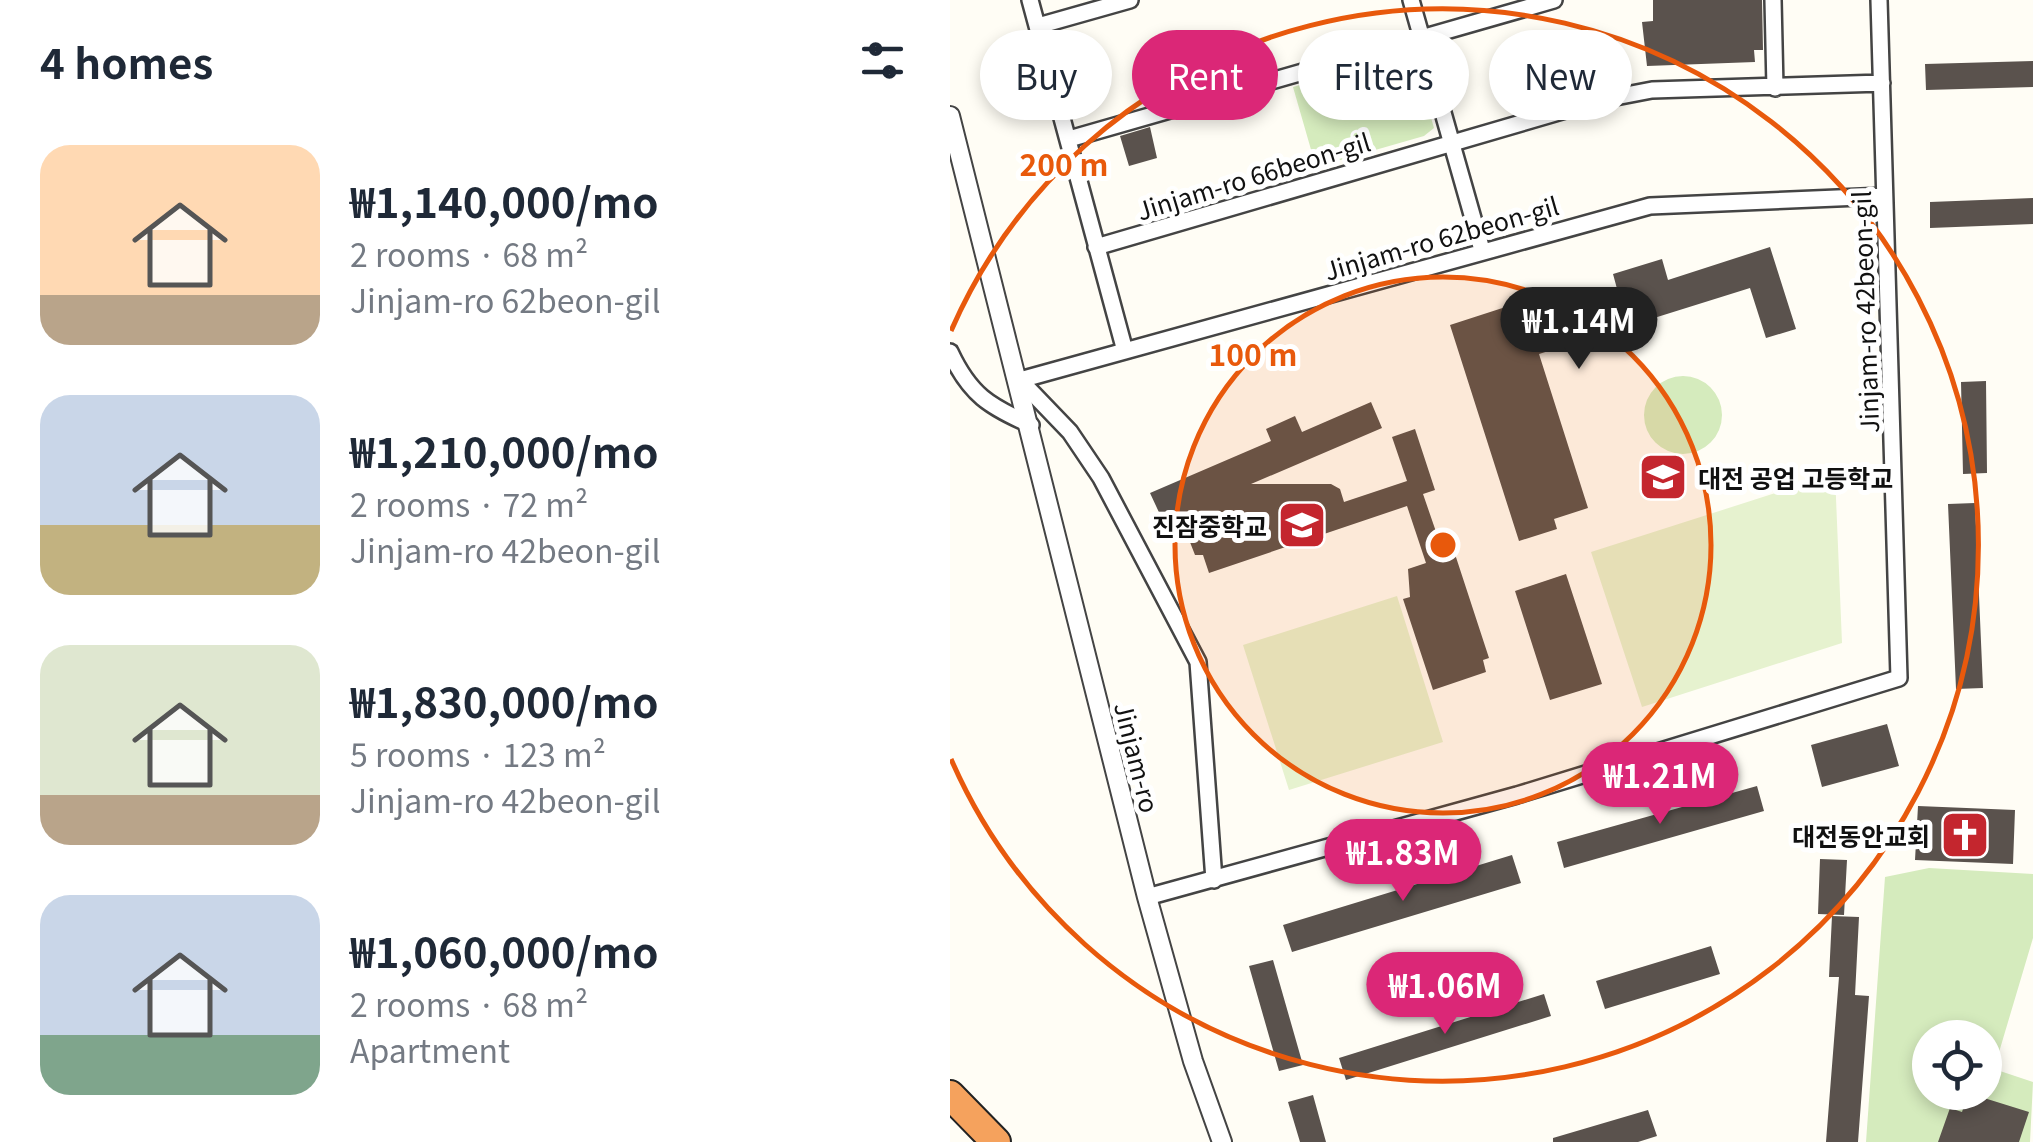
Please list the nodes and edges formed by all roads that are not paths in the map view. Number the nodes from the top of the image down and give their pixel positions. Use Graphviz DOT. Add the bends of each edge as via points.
graph roads {
  1 [pos="1030,0"];
  2 [pos="1130,0"];
  3 [pos="1411,0"];
  4 [pos="1554,0"];
  5 [pos="1773,0"];
  6 [pos="1879,0"];
  7 [pos="1038,26"];
  8 [pos="1419,30"];
  9 [pos="1443,30"];
  10 [pos="1298,72"];
  11 [pos="1882,83"];
  12 [pos="1775,88"];
  13 [pos="950,116"];
  14 [pos="1444,120"];
  15 [pos="1068,138"];
  16 [pos="1450,142"];
  17 [pos="1884,196"];
  18 [pos="1096,248"];
  19 [pos="1482,250"];
  20 [pos="1125,351"];
  21 [pos="950,352"];
  22 [pos="1020,380"];
  23 [pos="1031,425"];
  24 [pos="1214,880"];
  25 [pos="1147,897"];
  26 [pos="950,1095"];
  27 [pos="996,1142"];
  28 [pos="1222,1142"];
  1 -- 7 [label="street"];
  2 -- 7 [label="street"];
  3 -- 8 [label="street"];
  4 -- 9 [label="street"];
  5 -- 12 [label="street"];
  6 -- 11 [label="street, Jinjam-ro 42beon-gil"];
  7 -- 15 [label="street"];
  10 -- 15 [label="street"];
  11 -- 12 [label="street, Jinjam-ro 66beon-gil"];
  11 -- 17 [label="street, Jinjam-ro 42beon-gil"];
  12 -- 16 [label="street, Jinjam-ro 66beon-gil" via="1652,90"];
  13 -- 22 [label="street, Jinjam-ro"];
  14 -- 16 [label="street"];
  15 -- 18 [label="street"];
  16 -- 18 [label="street, Jinjam-ro 66beon-gil"];
  16 -- 19 [label="street"];
  17 -- 19 [label="street, Jinjam-ro 62beon-gil" via="1650,206"];
  17 -- 24 [label="street, Jinjam-ro 42beon-gil" via="1899,678"];
  18 -- 20 [label="street"];
  19 -- 20 [label="street, Jinjam-ro 62beon-gil"];
  20 -- 22 [label="street, Jinjam-ro 62beon-gil"];
  21 -- 23 [label="street" via="964,383 993,408"];
  22 -- 23 [label="street, Jinjam-ro"];
  22 -- 24 [label="street, Jinjam-ro" via="1070,432 1101,478 1198,662"];
  23 -- 25 [label="street, Jinjam-ro"];
  24 -- 25 [label="street, Jinjam-ro 42beon-gil"];
  25 -- 28 [label="street, Jinjam-ro"];
  26 -- 27 [label="highway"];
}
